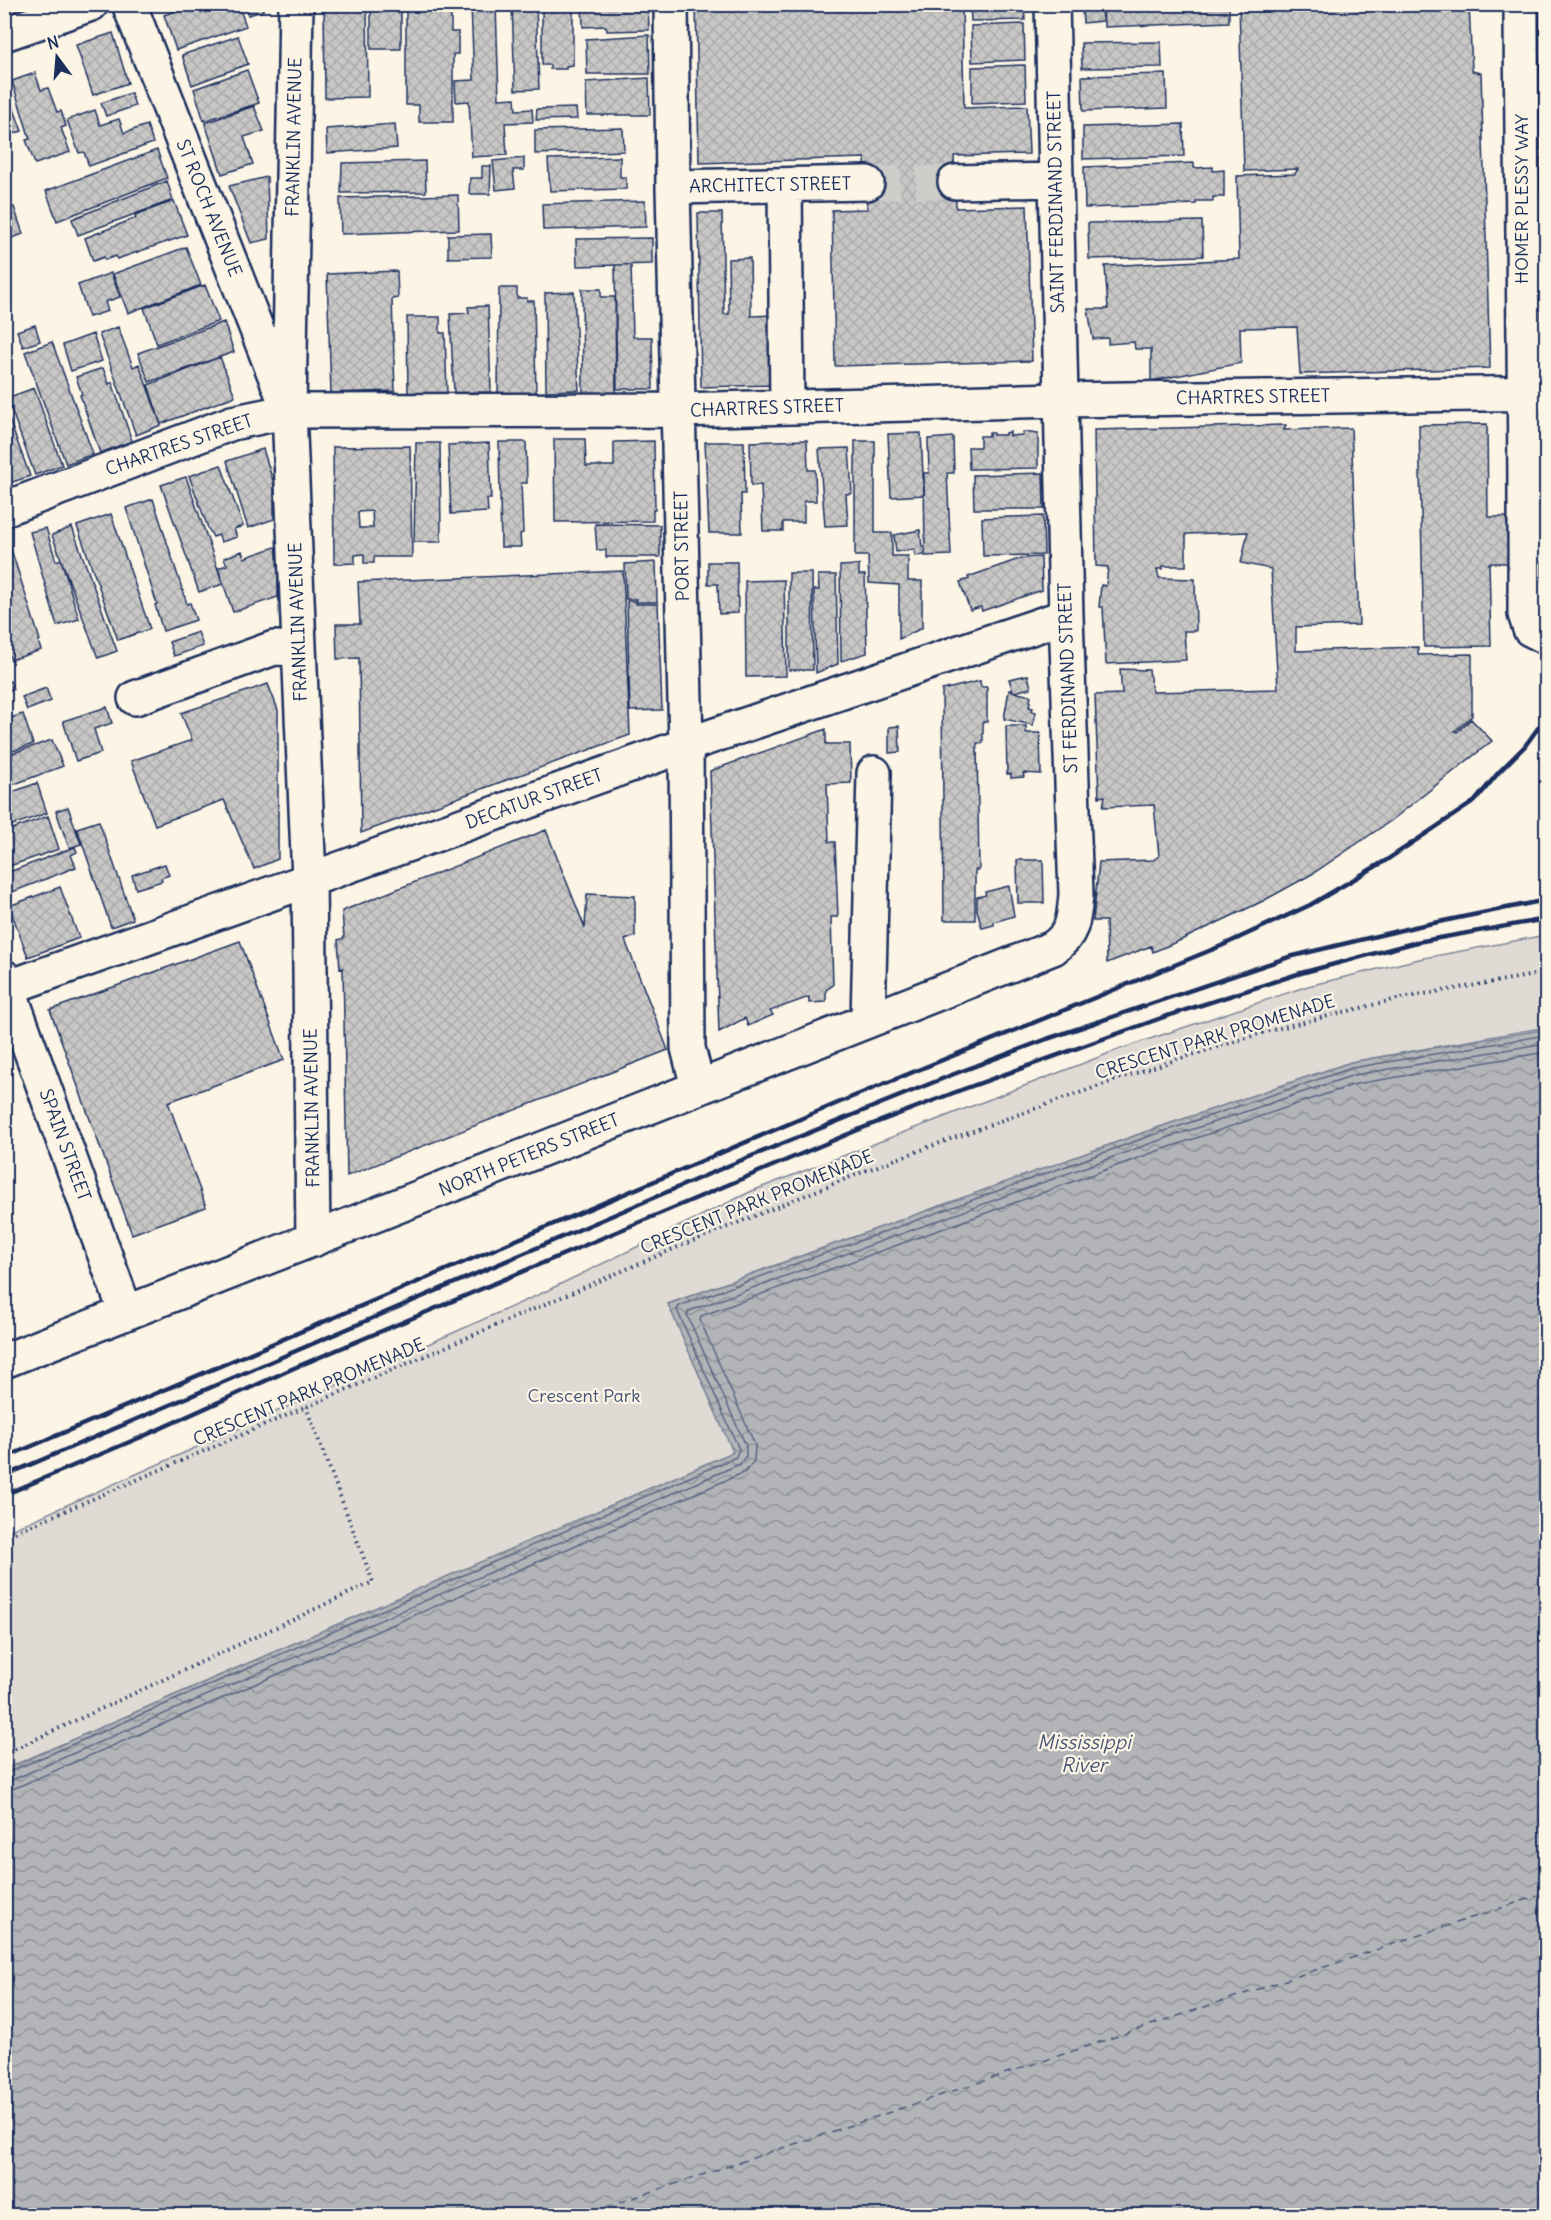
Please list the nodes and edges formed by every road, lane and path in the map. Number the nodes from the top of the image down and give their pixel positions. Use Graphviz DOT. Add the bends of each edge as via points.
graph roads {
  1 [pos="91,4"];
  2 [pos="129,4"];
  3 [pos="296,4"];
  4 [pos="670,4"];
  5 [pos="1052,4"];
  6 [pos="1521,4"];
  7 [pos="4,34"];
  8 [pos="1055,180"];
  9 [pos="955,182"];
  10 [pos="867,183"];
  11 [pos="785,185"];
  12 [pos="673,187"];
  13 [pos="1535,393"];
  14 [pos="1061,400"];
  15 [pos="787,407"];
  16 [pos="679,410"];
  17 [pos="289,411"];
  18 [pos="4,509"];
  19 [pos="1066,616"];
  20 [pos="1546,637"];
  21 [pos="299,649"];
  22 [pos="135,698"];
  23 [pos="687,745"];
  24 [pos="874,773"];
  25 [pos="309,879"];
  26 [pos="1053,948"];
  27 [pos="1546,973"];
  28 [pos="6,984"];
  29 [pos="868,1020"];
  30 [pos="698,1088"];
  31 [pos="313,1240"];
  32 [pos="126,1313"];
  33 [pos="4,1361"];
  34 [pos="306,1407"];
  35 [pos="4,1537"];
  36 [pos="4,1754"];
  1 -- 7 [label="street"];
  2 -- 17 [label="street, ST ROCH AVENUE"];
  3 -- 17 [label="street, FRANKLIN AVENUE"];
  4 -- 12 [label="street, PORT STREET"];
  5 -- 8 [label="street, SAINT FERDINAND STREET"];
  6 -- 13 [label="street, HOMER PLESSY WAY"];
  8 -- 9 [label="street"];
  8 -- 14 [label="street, SAINT FERDINAND STREET"];
  10 -- 11 [label="street, ARCHITECT STREET"];
  11 -- 12 [label="street, ARCHITECT STREET"];
  11 -- 15 [label="street"];
  12 -- 16 [label="street, PORT STREET"];
  13 -- 14 [label="street, CHARTRES STREET"];
  13 -- 20 [label="street, HOMER PLESSY WAY" via="1527,502 1525,615 1530,629"];
  14 -- 15 [label="street, CHARTRES STREET"];
  14 -- 19 [label="street, ST FERDINAND STREET"];
  15 -- 16 [label="street, CHARTRES STREET"];
  16 -- 17 [label="street, CHARTRES STREET"];
  16 -- 23 [label="street, PORT STREET"];
  17 -- 18 [label="street, CHARTRES STREET" via="232,423"];
  17 -- 21 [label="street, FRANKLIN AVENUE"];
  19 -- 23 [label="street, DECATUR STREET"];
  19 -- 26 [label="street, ST FERDINAND STREET" via="1076,894 1071,931"];
  21 -- 22 [label="street" via="274,648"];
  21 -- 25 [label="street, FRANKLIN AVENUE"];
  23 -- 25 [label="street, DECATUR STREET"];
  23 -- 30 [label="street, PORT STREET" via="688,1048"];
  24 -- 29 [label="street"];
  25 -- 28 [label="street, DECATUR STREET"];
  25 -- 31 [label="street, FRANKLIN AVENUE"];
  26 -- 29 [label="street, NORTH PETERS STREET"];
  27 -- 34 [label="path, CRESCENT PARK PROMENADE" via="1401,998 1272,1030 1126,1076 870,1170 678,1247"];
  28 -- 32 [label="street, SPAIN STREET"];
  29 -- 30 [label="street, NORTH PETERS STREET"];
  30 -- 31 [label="street, NORTH PETERS STREET"];
  31 -- 32 [label="street, NORTH PETERS STREET"];
  32 -- 33 [label="street, NORTH PETERS STREET"];
  34 -- 35 [label="path, CRESCENT PARK PROMENADE"];
  34 -- 36 [label="path" via="373,1582"];
}
